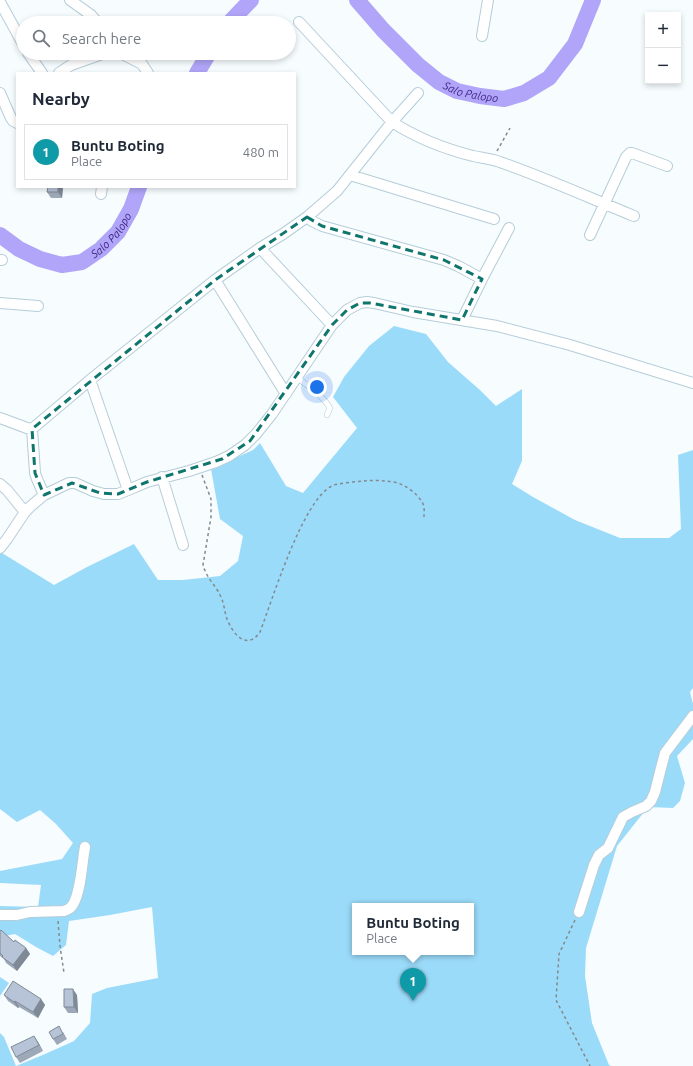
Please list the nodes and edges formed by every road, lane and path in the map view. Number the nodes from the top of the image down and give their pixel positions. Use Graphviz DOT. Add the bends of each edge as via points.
graph roads {
  1 [pos="70,0"];
  2 [pos="488,0"];
  3 [pos="0,2"];
  4 [pos="92,16"];
  5 [pos="299,22"];
  6 [pos="16,31"];
  7 [pos="482,36"];
  8 [pos="33,60"];
  9 [pos="87,60"];
  10 [pos="134,60"];
  11 [pos="41,72"];
  12 [pos="61,72"];
  13 [pos="147,72"];
  14 [pos="0,93"];
  15 [pos="418,93"];
  16 [pos="16,122"];
  17 [pos="392,122"];
  18 [pos="510,128"];
  19 [pos="493,159"];
  20 [pos="667,166"];
  21 [pos="350,175"];
  22 [pos="604,204"];
  23 [pos="634,216"];
  24 [pos="307,217"];
  25 [pos="494,219"];
  26 [pos="509,228"];
  27 [pos="590,235"];
  28 [pos="260,248"];
  29 [pos="482,279"];
  30 [pos="215,280"];
  31 [pos="0,304"];
  32 [pos="38,306"];
  33 [pos="462,320"];
  34 [pos="332,325"];
  35 [pos="297,378"];
  36 [pos="90,380"];
  37 [pos="693,383"];
  38 [pos="286,394"];
  39 [pos="327,415"];
  40 [pos="0,418"];
  41 [pos="32,429"];
  42 [pos="199,468"];
  43 [pos="162,477"];
  44 [pos="0,484"];
  45 [pos="128,490"];
  46 [pos="44,495"];
  47 [pos="25,512"];
  48 [pos="424,517"];
  49 [pos="183,545"];
  50 [pos="0,548"];
  51 [pos="693,716"];
  52 [pos="85,847"];
  53 [pos="58,911"];
  54 [pos="579,912"];
  55 [pos="0,915"];
  56 [pos="64,973"];
  57 [pos="590,1066"];
  1 -- 4 [label="street"];
  2 -- 7 [label="street"];
  3 -- 6 [label="street"];
  5 -- 17 [label="street"];
  8 -- 11 [label="street"];
  9 -- 12 [label="street"];
  10 -- 13 [label="street" via="142,64"];
  14 -- 16 [label="street" via="11,118"];
  15 -- 17 [label="street"];
  17 -- 19 [label="street" via="435,144 472,156"];
  17 -- 21 [label="street"];
  18 -- 19 [label="path"];
  19 -- 22 [label="street"];
  20 -- 22 [label="street" via="629,154"];
  21 -- 24 [label="street" via="337,191"];
  21 -- 25 [label="street"];
  22 -- 23 [label="street"];
  22 -- 27 [label="street"];
  24 -- 28 [label="street"];
  24 -- 29 [label="street" via="322,226 444,260"];
  26 -- 29 [label="street"];
  28 -- 30 [label="street"];
  28 -- 34 [label="street"];
  29 -- 33 [label="street"];
  30 -- 36 [label="street"];
  30 -- 38 [label="street"];
  31 -- 32 [label="street"];
  33 -- 34 [label="street" via="367,302 348,310"];
  33 -- 37 [label="street" via="497,326 570,345"];
  34 -- 35 [label="street"];
  35 -- 38 [label="street"];
  35 -- 39 [label="lane" via="327,403 330,408"];
  36 -- 41 [label="street"];
  36 -- 45 [label="street"];
  38 -- 42 [label="street" via="245,445 222,459"];
  40 -- 41 [label="street"];
  41 -- 46 [label="street" via="35,473"];
  42 -- 43 [label="street"];
  42 -- 48 [label="path" via="211,499 211,517 203,565 221,595 226,617 233,630 244,640 250,641 258,636 289,553 307,515 326,490 335,485 371,480 398,482 422,501"];
  43 -- 45 [label="street"];
  43 -- 49 [label="street"];
  44 -- 47 [label="street"];
  45 -- 46 [label="street" via="118,494 104,494 71,483"];
  46 -- 47 [label="street"];
  47 -- 50 [label="street"];
  51 -- 54 [label="street" via="664,755 651,801 623,817 608,848 599,856"];
  52 -- 53 [label="street" via="74,902 69,909"];
  53 -- 55 [label="street"];
  53 -- 56 [label="path"];
  54 -- 57 [label="path" via="559,954 556,1000"];
}
